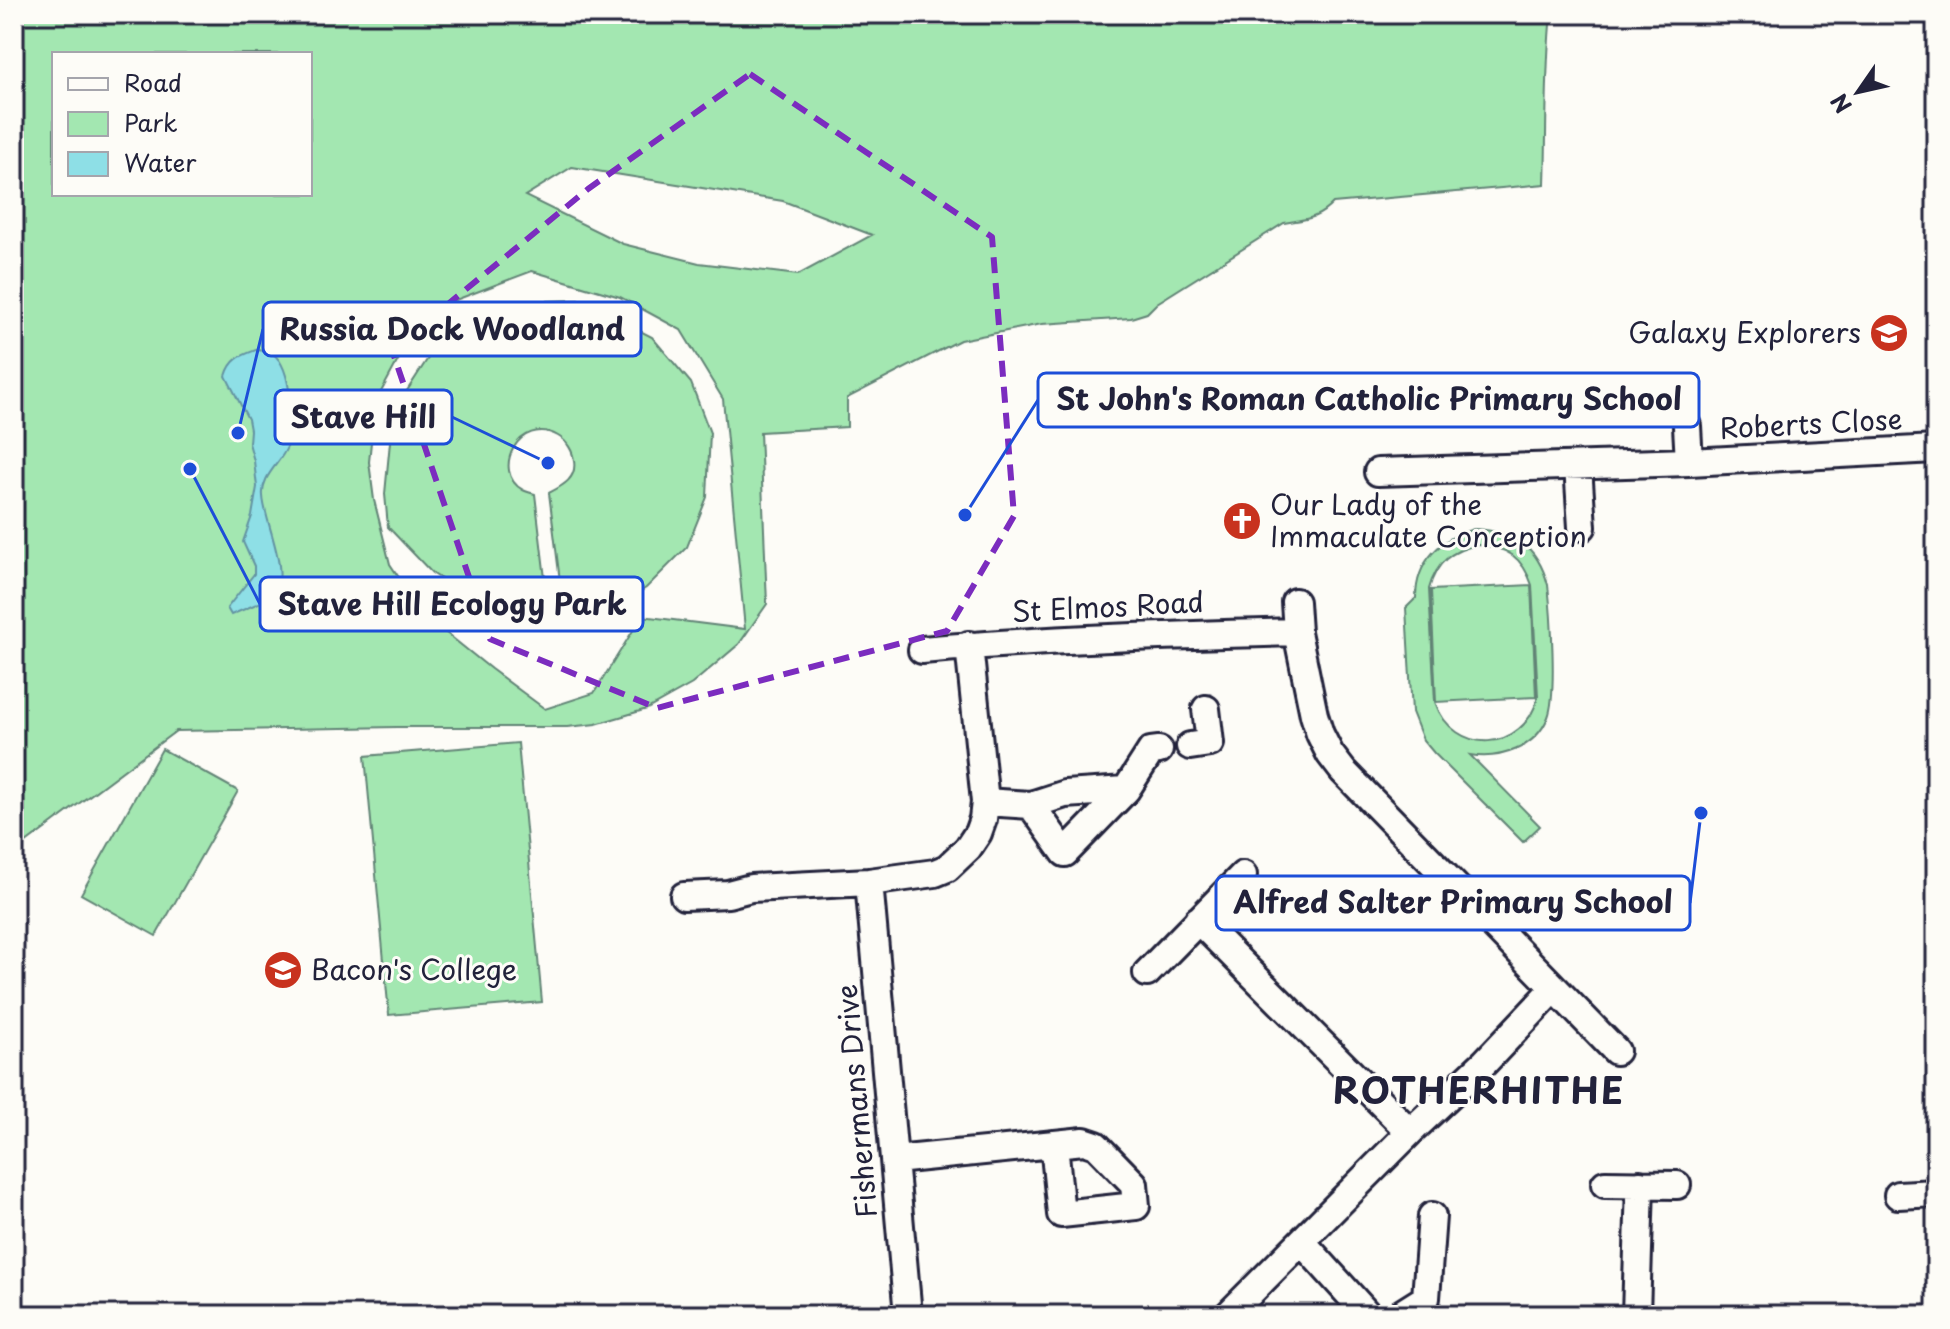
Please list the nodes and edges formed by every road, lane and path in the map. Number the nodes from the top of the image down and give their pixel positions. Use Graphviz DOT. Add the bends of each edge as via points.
graph roads {
  1 [pos="1687,426"];
  2 [pos="1936,449"];
  3 [pos="1689,462"];
  4 [pos="1578,466"];
  5 [pos="1378,472"];
  6 [pos="1582,527"];
  7 [pos="1295,602"];
  8 [pos="1297,632"];
  9 [pos="969,645"];
  10 [pos="922,650"];
  11 [pos="1206,709"];
  12 [pos="1190,746"];
  13 [pos="1159,750"];
  14 [pos="1126,790"];
  15 [pos="985,802"];
  16 [pos="1031,805"];
  17 [pos="1243,875"];
  18 [pos="869,882"];
  19 [pos="684,896"];
  20 [pos="1198,920"];
  21 [pos="1147,973"];
  22 [pos="1554,989"];
  23 [pos="1616,1051"];
  24 [pos="1410,1132"];
  25 [pos="1054,1144"];
  26 [pos="895,1160"];
  27 [pos="1605,1184"];
  28 [pos="1640,1184"];
  29 [pos="1677,1185"];
  30 [pos="1936,1193"];
  31 [pos="1898,1195"];
  32 [pos="1432,1216"];
  33 [pos="1302,1242"];
  34 [pos="1425,1306"];
  35 [pos="908,1315"];
  36 [pos="1228,1315"];
  37 [pos="1368,1315"];
  38 [pos="1399,1315"];
  39 [pos="1636,1315"];
  1 -- 3 [label="street, Roberts Close"];
  2 -- 3 [label="street, Roberts Close"];
  3 -- 4 [label="street, Roberts Close"];
  4 -- 5 [label="street, Roberts Close"];
  4 -- 6 [label="street"];
  7 -- 8 [label="street"];
  8 -- 9 [label="street, St Elmos Road"];
  8 -- 22 [label="street" via="1314,715 1330,754"];
  9 -- 10 [label="street, St Elmos Road"];
  9 -- 15 [label="street"];
  11 -- 12 [label="street" via="1210,743"];
  13 -- 14 [label="street" via="1151,751"];
  14 -- 16 [label="street" via="1065,794"];
  14 -- 16 [label="street" via="1065,853"];
  15 -- 16 [label="street"];
  15 -- 18 [label="street" via="978,833 947,868"];
  17 -- 20 [label="street"];
  18 -- 19 [label="street"];
  18 -- 26 [label="street, Fishermans Drive"];
  20 -- 21 [label="street"];
  20 -- 24 [label="street"];
  22 -- 23 [label="street"];
  22 -- 24 [label="street"];
  24 -- 33 [label="street"];
  25 -- 26 [label="street"];
  26 -- 35 [label="street, Fishermans Drive"];
  27 -- 28 [label="street"];
  28 -- 29 [label="street"];
  28 -- 39 [label="street"];
  30 -- 31 [label="street"];
  32 -- 34 [label="street"];
  33 -- 36 [label="street"];
  33 -- 37 [label="street"];
  34 -- 38 [label="street"];
}
